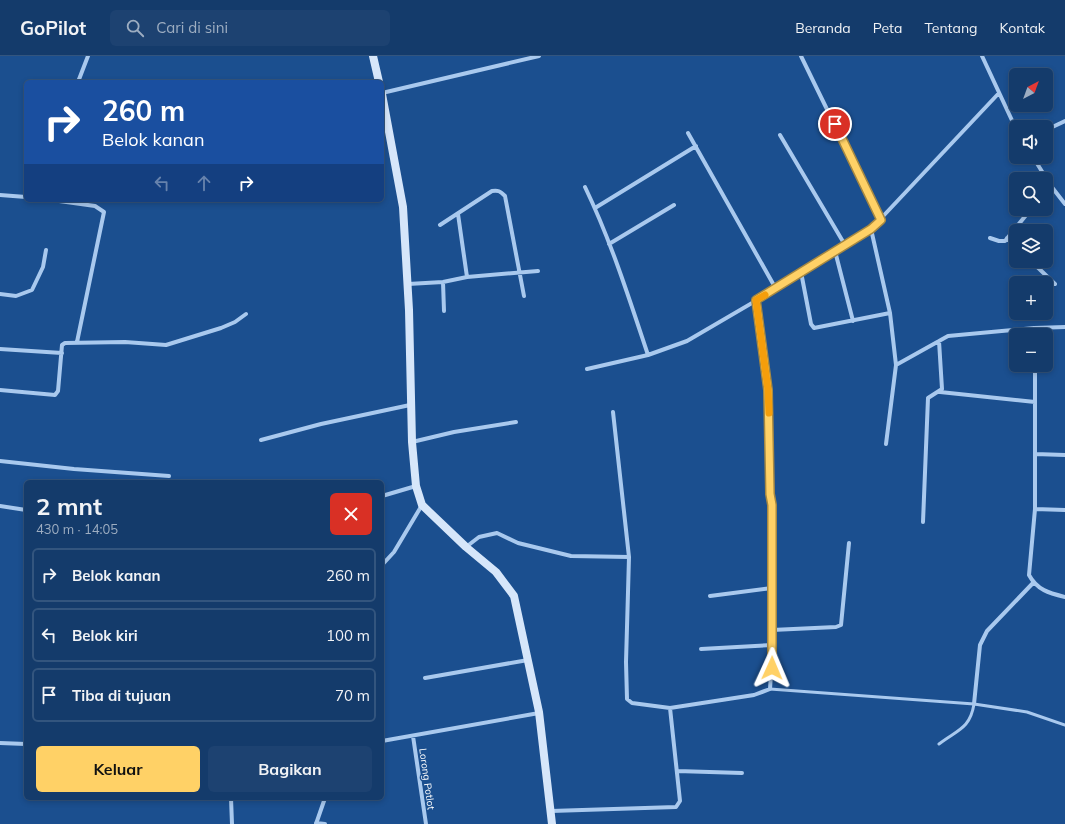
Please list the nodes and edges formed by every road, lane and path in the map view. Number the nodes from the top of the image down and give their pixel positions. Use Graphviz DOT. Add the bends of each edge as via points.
graph roads {
  1 [pos="88,56"];
  2 [pos="373,56"];
  3 [pos="539,56"];
  4 [pos="801,56"];
  5 [pos="982,56"];
  6 [pos="79,80"];
  7 [pos="379,80"];
  8 [pos="384,93"];
  9 [pos="999,93"];
  10 [pos="384,104"];
  11 [pos="1012,120"];
  12 [pos="1065,121"];
  13 [pos="1053,127"];
  14 [pos="688,133"];
  15 [pos="780,135"];
  16 [pos="696,146"];
  17 [pos="585,187"];
  18 [pos="1053,189"];
  19 [pos="0,195"];
  20 [pos="24,197"];
  21 [pos="67,202"];
  22 [pos="1065,204"];
  23 [pos="674,206"];
  24 [pos="595,208"];
  25 [pos="458,214"];
  26 [pos="1025,216"];
  27 [pos="881,220"];
  28 [pos="440,225"];
  29 [pos="871,229"];
  30 [pos="990,238"];
  31 [pos="1007,238"];
  32 [pos="609,244"];
  33 [pos="845,245"];
  34 [pos="46,250"];
  35 [pos="836,251"];
  36 [pos="1039,268"];
  37 [pos="538,271"];
  38 [pos="801,272"];
  39 [pos="519,273"];
  40 [pos="467,277"];
  41 [pos="443,282"];
  42 [pos="407,284"];
  43 [pos="1056,284"];
  44 [pos="776,289"];
  45 [pos="0,294"];
  46 [pos="524,296"];
  47 [pos="756,300"];
  48 [pos="444,311"];
  49 [pos="890,313"];
  50 [pos="246,314"];
  51 [pos="853,321"];
  52 [pos="1065,327"];
  53 [pos="1034,328"];
  54 [pos="1009,330"];
  55 [pos="939,341"];
  56 [pos="77,342"];
  57 [pos="0,349"];
  58 [pos="62,353"];
  59 [pos="648,355"];
  60 [pos="896,365"];
  61 [pos="587,368"];
  62 [pos="1034,372"];
  63 [pos="0,390"];
  64 [pos="940,392"];
  65 [pos="1035,402"];
  66 [pos="410,404"];
  67 [pos="613,412"];
  68 [pos="516,422"];
  69 [pos="260,440"];
  70 [pos="412,442"];
  71 [pos="886,444"];
  72 [pos="1035,454"];
  73 [pos="1065,455"];
  74 [pos="0,461"];
  75 [pos="168,476"];
  76 [pos="416,486"];
  77 [pos="384,495"];
  78 [pos="422,505"];
  79 [pos="0,506"];
  80 [pos="1036,509"];
  81 [pos="24,510"];
  82 [pos="1065,510"];
  83 [pos="924,522"];
  84 [pos="849,543"];
  85 [pos="466,547"];
  86 [pos="629,557"];
  87 [pos="384,563"];
  88 [pos="1033,583"];
  89 [pos="772,588"];
  90 [pos="710,596"];
  91 [pos="1065,597"];
  92 [pos="772,630"];
  93 [pos="772,645"];
  94 [pos="701,649"];
  95 [pos="528,660"];
  96 [pos="425,678"];
  97 [pos="770,689"];
  98 [pos="974,704"];
  99 [pos="670,708"];
  100 [pos="539,712"];
  101 [pos="1065,725"];
  102 [pos="413,736"];
  103 [pos="384,741"];
  104 [pos="0,743"];
  105 [pos="24,744"];
  106 [pos="939,744"];
  107 [pos="677,771"];
  108 [pos="742,773"];
  109 [pos="231,800"];
  110 [pos="324,800"];
  111 [pos="550,811"];
  112 [pos="232,824"];
  113 [pos="316,824"];
  114 [pos="325,824"];
  115 [pos="426,824"];
  116 [pos="552,824"];
  1 -- 6 [label="street"];
  2 -- 7 [label="street"];
  3 -- 8 [label="street"];
  4 -- 27 [label="street"];
  5 -- 9 [label="street"];
  9 -- 11 [label="street"];
  9 -- 27 [label="street" via="937,156"];
  10 -- 42 [label="street" via="403,207"];
  12 -- 13 [label="street"];
  14 -- 16 [label="street"];
  15 -- 33 [label="street"];
  16 -- 24 [label="street"];
  16 -- 44 [label="street"];
  17 -- 24 [label="street"];
  18 -- 22 [label="street"];
  19 -- 20 [label="street"];
  21 -- 56 [label="street" via="96,206 104,212"];
  23 -- 32 [label="street"];
  24 -- 32 [label="street"];
  25 -- 28 [label="street"];
  25 -- 39 [label="street" via="492,191 501,192 505,196"];
  25 -- 40 [label="street"];
  26 -- 31 [label="street"];
  27 -- 29 [label="street"];
  29 -- 33 [label="street"];
  29 -- 49 [label="street"];
  30 -- 31 [label="street" via="999,241 1005,241"];
  32 -- 59 [label="street"];
  33 -- 35 [label="street"];
  34 -- 45 [label="street" via="43,267 32,290 16,296"];
  35 -- 38 [label="street"];
  35 -- 51 [label="street"];
  36 -- 43 [label="street"];
  37 -- 39 [label="street"];
  38 -- 44 [label="street"];
  38 -- 51 [label="street" via="814,328"];
  39 -- 40 [label="street"];
  39 -- 46 [label="street"];
  40 -- 41 [label="street"];
  41 -- 42 [label="street"];
  41 -- 48 [label="street"];
  42 -- 66 [label="street"];
  44 -- 47 [label="street"];
  47 -- 59 [label="street" via="688,341"];
  47 -- 89 [label="street" via="768,390"];
  49 -- 51 [label="street"];
  49 -- 60 [label="street"];
  50 -- 56 [label="street" via="236,322 221,328 166,345"];
  52 -- 53 [label="street"];
  54 -- 55 [label="street" via="948,336"];
  55 -- 60 [label="street"];
  55 -- 64 [label="street" via="942,389"];
  56 -- 58 [label="street" via="63,344"];
  57 -- 58 [label="street"];
  58 -- 63 [label="street" via="58,391 55,395"];
  59 -- 61 [label="street"];
  60 -- 71 [label="street"];
  62 -- 65 [label="street"];
  64 -- 65 [label="street"];
  64 -- 83 [label="street" via="928,398"];
  65 -- 72 [label="street"];
  66 -- 69 [label="street"];
  66 -- 70 [label="street"];
  67 -- 86 [label="street"];
  68 -- 70 [label="street"];
  70 -- 76 [label="street"];
  72 -- 73 [label="street"];
  72 -- 80 [label="street"];
  74 -- 75 [label="street"];
  76 -- 77 [label="street"];
  76 -- 78 [label="street"];
  78 -- 85 [label="street"];
  78 -- 87 [label="street" via="394,552"];
  79 -- 81 [label="street"];
  80 -- 82 [label="street"];
  80 -- 88 [label="street" via="1028,575"];
  84 -- 92 [label="street" via="841,625"];
  85 -- 86 [label="street" via="479,537 497,533 518,543 571,556"];
  85 -- 95 [label="street" via="496,572 514,596"];
  86 -- 99 [label="street" via="627,699 632,704"];
  88 -- 91 [label="street" via="1051,594"];
  88 -- 98 [label="street" via="988,630 980,645"];
  89 -- 90 [label="street"];
  89 -- 92 [label="street"];
  92 -- 93 [label="street"];
  93 -- 94 [label="street"];
  93 -- 97 [label="street"];
  95 -- 96 [label="street"];
  95 -- 100 [label="street"];
  97 -- 98 [label="lane"];
  97 -- 99 [label="street" via="754,695"];
  98 -- 101 [label="lane" via="1027,712"];
  98 -- 106 [label="lane" via="972,717 966,725"];
  99 -- 107 [label="street"];
  100 -- 102 [label="street"];
  100 -- 111 [label="street"];
  102 -- 103 [label="street"];
  102 -- 115 [label="street, Lorong Potlot"];
  104 -- 105 [label="street"];
  107 -- 108 [label="street"];
  107 -- 111 [label="street" via="680,801 676,807"];
  109 -- 112 [label="street"];
  110 -- 113 [label="street"];
  111 -- 116 [label="street"];
  113 -- 114 [label="street"];
}
